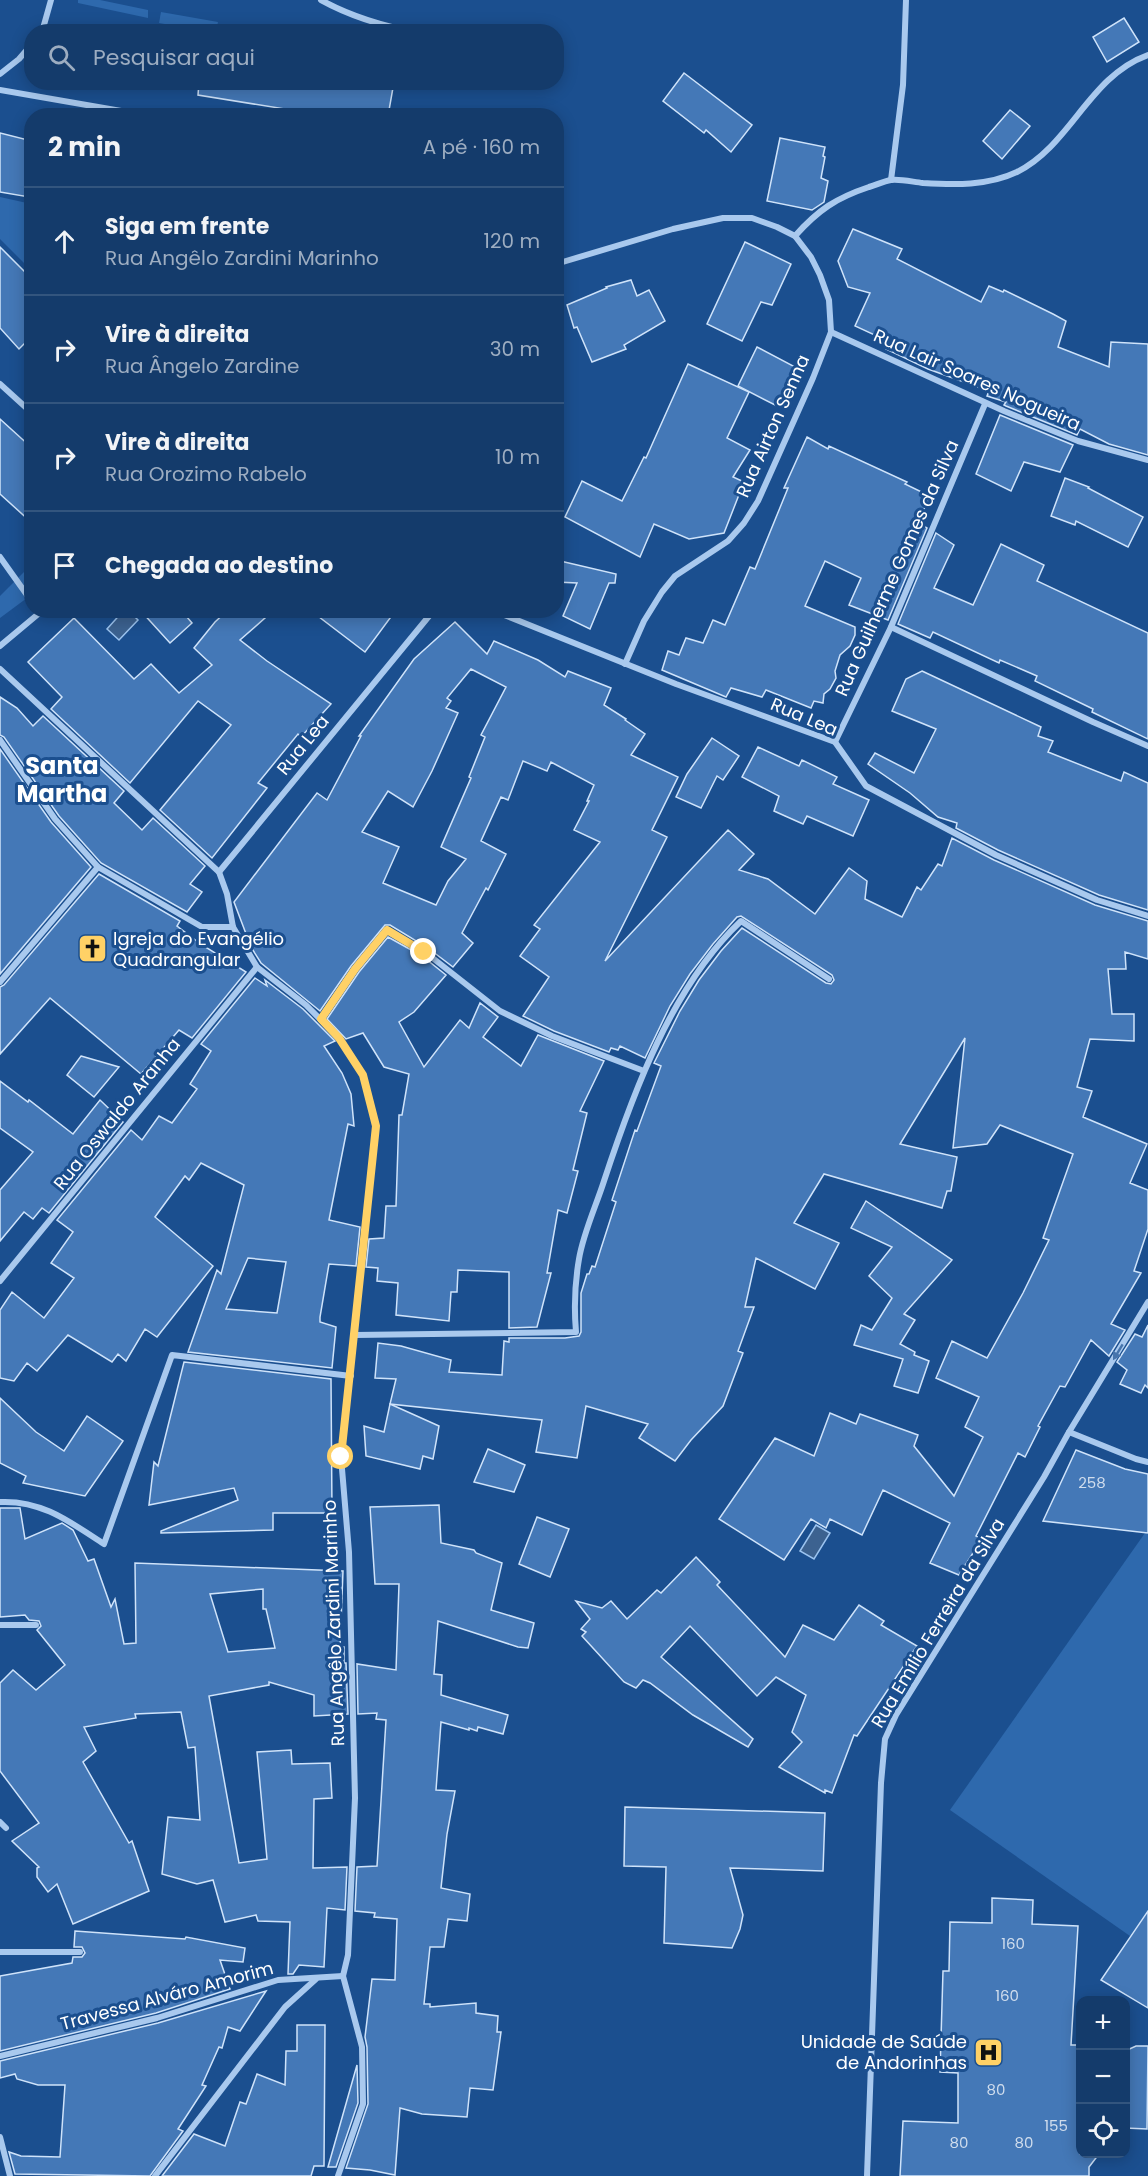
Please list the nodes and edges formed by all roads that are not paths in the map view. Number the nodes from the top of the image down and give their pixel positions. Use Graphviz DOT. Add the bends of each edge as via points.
graph roads {
  1 [pos="51,0"];
  2 [pos="321,0"];
  3 [pos="906,0"];
  4 [pos="44,24"];
  5 [pos="384,24"];
  6 [pos="24,53"];
  7 [pos="1148,56"];
  8 [pos="0,74"];
  9 [pos="0,90"];
  10 [pos="104,108"];
  11 [pos="891,180"];
  12 [pos="795,236"];
  13 [pos="564,262"];
  14 [pos="831,332"];
  15 [pos="0,384"];
  16 [pos="985,404"];
  17 [pos="24,405"];
  18 [pos="1148,460"];
  19 [pos="0,557"];
  20 [pos="24,591"];
  21 [pos="33,618"];
  22 [pos="427,618"];
  23 [pos="512,618"];
  24 [pos="891,627"];
  25 [pos="0,646"];
  26 [pos="625,664"];
  27 [pos="0,669"];
  28 [pos="0,740"];
  29 [pos="835,742"];
  30 [pos="1148,746"];
  31 [pos="98,867"];
  32 [pos="219,872"];
  33 [pos="1148,916"];
  34 [pos="233,927"];
  35 [pos="257,967"];
  36 [pos="829,979"];
  37 [pos="0,982"];
  38 [pos="321,1019"];
  39 [pos="644,1071"];
  40 [pos="0,1281"];
  41 [pos="1148,1302"];
  42 [pos="355,1335"];
  43 [pos="351,1376"];
  44 [pos="1069,1432"];
  45 [pos="1148,1461"];
  46 [pos="0,1502"];
  47 [pos="0,1625"];
  48 [pos="36,1625"];
  49 [pos="0,1822"];
  50 [pos="6,1828"];
  51 [pos="0,1952"];
  52 [pos="80,1952"];
  53 [pos="343,1976"];
  54 [pos="316,1978"];
  55 [pos="0,2056"];
  56 [pos="0,2137"];
  57 [pos="10,2176"];
  58 [pos="155,2176"];
  59 [pos="338,2176"];
  60 [pos="867,2176"];
  1 -- 4 [label="street"];
  2 -- 5 [label="street"];
  3 -- 11 [label="street" via="903,85"];
  6 -- 8 [label="street"];
  7 -- 11 [label="street" via="1112,76 1066,130 1017,172 986,183"];
  9 -- 10 [label="street"];
  11 -- 12 [label="street" via="824,206"];
  12 -- 13 [label="street" via="752,218 723,218"];
  12 -- 14 [label="street" via="820,275 829,300"];
  14 -- 16 [label="street, Rua Lair Soares Nogueira"];
  14 -- 26 [label="street, Rua Airton Senna" via="758,501 728,541 675,576 644,621"];
  15 -- 17 [label="street"];
  16 -- 18 [label="street, Rua Lair Soares Nogueira" via="1078,441"];
  16 -- 24 [label="street, Rua Guilherme Gomes da Silva"];
  19 -- 20 [label="street"];
  21 -- 25 [label="street"];
  22 -- 32 [label="street, Rua Lea"];
  23 -- 26 [label="street, Rua Lea"];
  24 -- 29 [label="street, Rua Guilherme Gomes da Silva"];
  24 -- 30 [label="street"];
  26 -- 29 [label="street, Rua Lea"];
  27 -- 32 [label="street"];
  28 -- 31 [label="street" via="55,819"];
  29 -- 33 [label="street, Rua Lea" via="866,786 996,855 1097,900"];
  31 -- 34 [label="street" via="202,927"];
  31 -- 37 [label="street"];
  32 -- 34 [label="street"];
  34 -- 35 [label="street"];
  35 -- 38 [label="street, Rua Angêlo Zardini Marinho"];
  35 -- 40 [label="street, Rua Oswaldo Aranha"];
  36 -- 39 [label="street" via="741,921 721,940 680,1001"];
  38 -- 39 [label="street" via="387,930 424,952 500,1011 552,1036"];
  38 -- 42 [label="street, Rua Angêlo Zardini Marinho" via="363,1075 376,1126"];
  39 -- 42 [label="street" via="579,1259 576,1332"];
  41 -- 44 [label="street, Rua Emílio Ferreira da Silva, one-way"];
  42 -- 43 [label="street, Rua Angêlo Zardini Marinho"];
  43 -- 46 [label="street" via="172,1354 104,1544 60,1515 17,1501"];
  43 -- 53 [label="street, Rua Angêlo Zardini Marinho" via="341,1457 349,1552 354,1818 348,1955"];
  44 -- 45 [label="street"];
  44 -- 60 [label="street, Rua Emílio Ferreira da Silva" via="885,1739"];
  47 -- 48 [label="street"];
  49 -- 50 [label="street"];
  51 -- 52 [label="street"];
  53 -- 54 [label="street, Travessa Alváro Amorim"];
  53 -- 59 [label="street" via="362,2047 363,2104"];
  54 -- 55 [label="street, Travessa Alváro Amorim" via="278,1980 157,2018"];
  54 -- 58 [label="street" via="285,2007"];
  56 -- 57 [label="street"];
}
